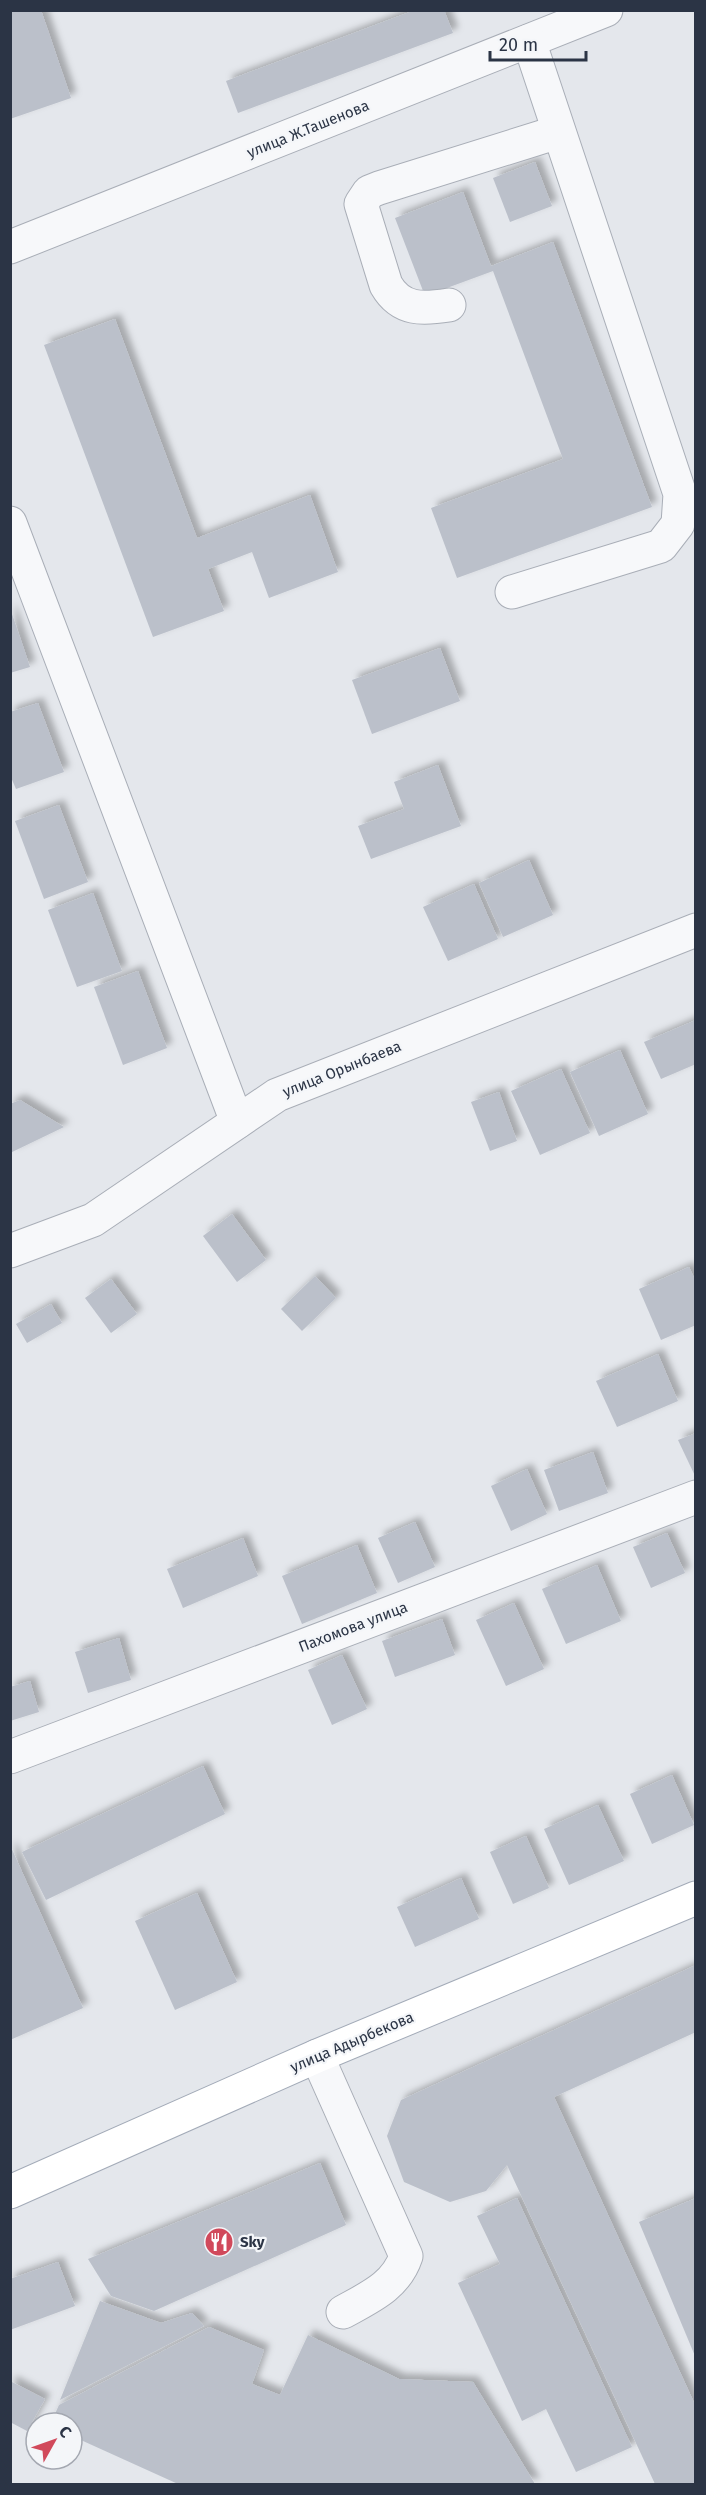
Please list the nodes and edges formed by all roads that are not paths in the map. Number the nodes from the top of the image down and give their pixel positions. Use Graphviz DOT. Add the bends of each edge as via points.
graph roads {
  1 [pos="606,10"];
  2 [pos="529,42"];
  3 [pos="558,132"];
  4 [pos="10,247"];
  5 [pos="449,305"];
  6 [pos="10,523"];
  7 [pos="512,592"];
  8 [pos="696,930"];
  9 [pos="237,1122"];
  10 [pos="10,1251"];
  11 [pos="696,1497"];
  12 [pos="10,1757"];
  13 [pos="696,1898"];
  14 [pos="317,2056"];
  15 [pos="10,2192"];
  16 [pos="344,2312"];
  1 -- 2 [label="street, улица Ж.Ташенова"];
  2 -- 3 [label="street"];
  2 -- 4 [label="street, улица Ж.Ташенова"];
  3 -- 5 [label="street" via="379,188 364,197 361,204 393,297 422,310"];
  3 -- 7 [label="street" via="680,494 681,510 678,524 661,546"];
  6 -- 9 [label="street"];
  8 -- 9 [label="street, улица Орынбаева" via="277,1095"];
  9 -- 10 [label="street, улица Орынбаева" via="93,1220"];
  11 -- 12 [label="street, Пахомова улица"];
  13 -- 14 [label="main road, улица Адырбекова"];
  14 -- 15 [label="main road, улица Адырбекова"];
  14 -- 16 [label="street" via="406,2256 392,2281"];
}
